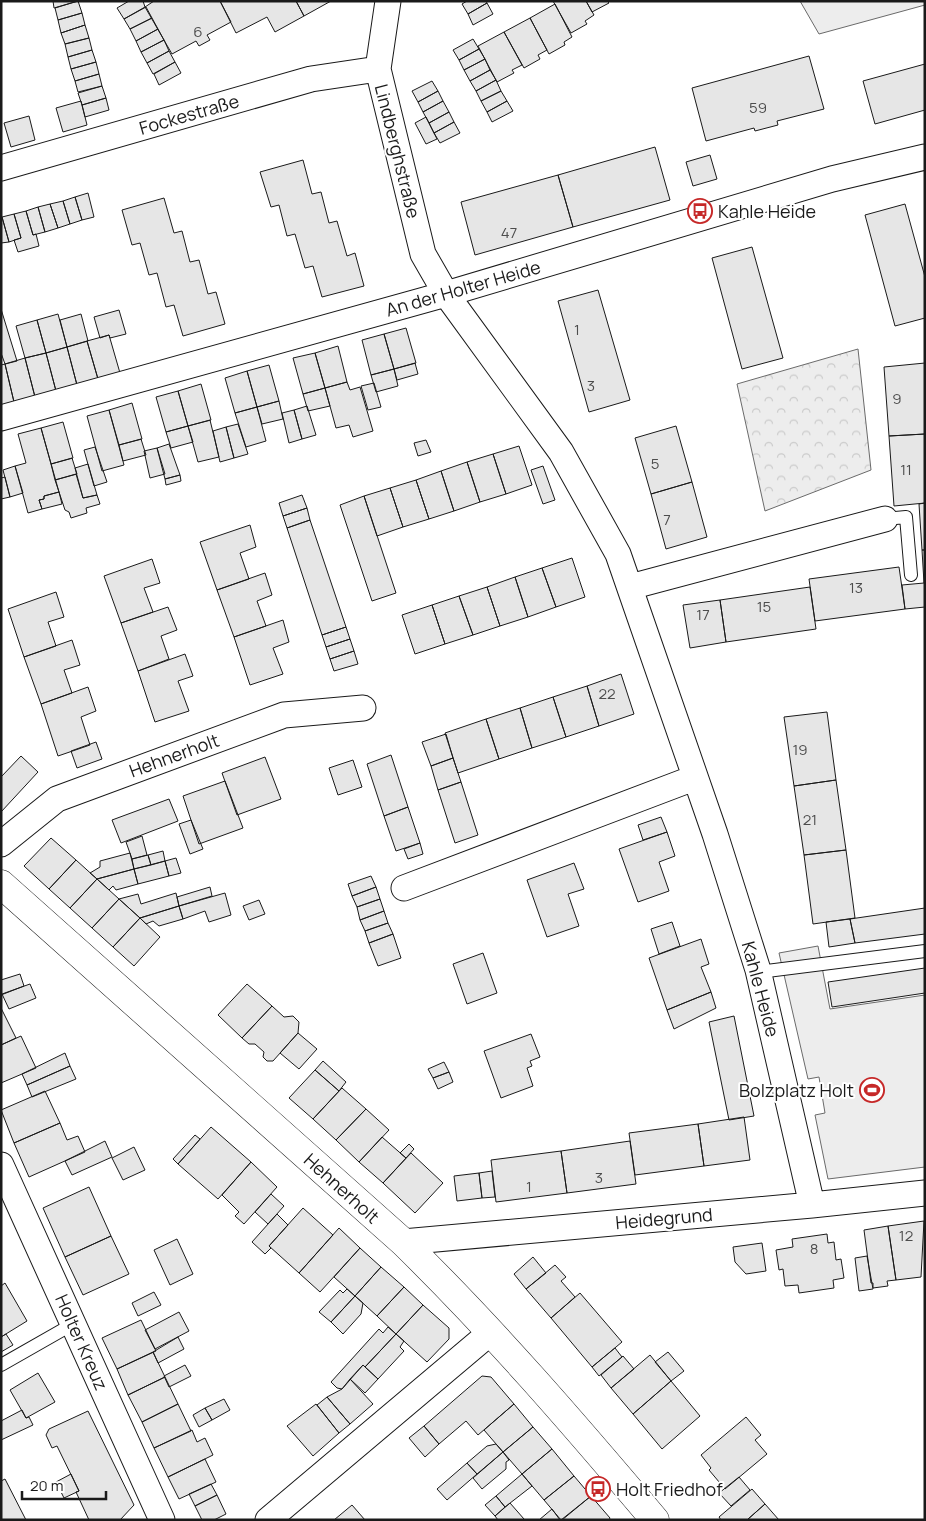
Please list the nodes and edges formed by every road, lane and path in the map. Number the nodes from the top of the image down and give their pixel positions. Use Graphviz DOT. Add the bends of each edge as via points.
graph roads {
  1 [pos="388,1"];
  2 [pos="378,69"];
  3 [pos="925,157"];
  4 [pos="1,168"];
  5 [pos="446,294"];
  6 [pos="1,418"];
  7 [pos="886,519"];
  8 [pos="911,575"];
  9 [pos="630,587"];
  10 [pos="363,708"];
  11 [pos="694,778"];
  12 [pos="1,844"];
  13 [pos="1,884"];
  14 [pos="404,888"];
  15 [pos="925,952"];
  16 [pos="759,972"];
  17 [pos="1,1165"];
  18 [pos="925,1193"];
  19 [pos="812,1205"];
  20 [pos="403,1242"];
  21 [pos="73,1324"];
  22 [pos="491,1332"];
  23 [pos="1,1365"];
  24 [pos="162,1520"];
  25 [pos="268,1520"];
  26 [pos="654,1520"];
  1 -- 2 [label="street, Lindberghstraße"];
  2 -- 4 [label="street, Fockestraße" via="310,80"];
  2 -- 5 [label="street, Lindberghstraße" via="423,254"];
  3 -- 5 [label="street, An der Holter Heide" via="832,179"];
  5 -- 6 [label="street, An der Holter Heide"];
  5 -- 9 [label="street, Kahle Heide" via="561,452 618,554"];
  7 -- 8 [label="lane" via="906,517"];
  7 -- 9 [label="street"];
  9 -- 11 [label="street, Kahle Heide"];
  10 -- 12 [label="street, Hehnerholt" via="284,715 57,799"];
  11 -- 14 [label="street"];
  11 -- 16 [label="street, Kahle Heide"];
  13 -- 20 [label="street, Hehnerholt"];
  15 -- 16 [label="lane"];
  16 -- 19 [label="street, Kahle Heide"];
  17 -- 21 [label="street, Holter Kreuz"];
  18 -- 19 [label="street, Heidegrund"];
  19 -- 20 [label="street, Heidegrund"];
  20 -- 22 [label="street, Hehnerholt"];
  21 -- 23 [label="lane"];
  21 -- 24 [label="street, Holter Kreuz"];
  22 -- 25 [label="street"];
  22 -- 26 [label="street, Hehnerholt" via="585,1436"];
}
